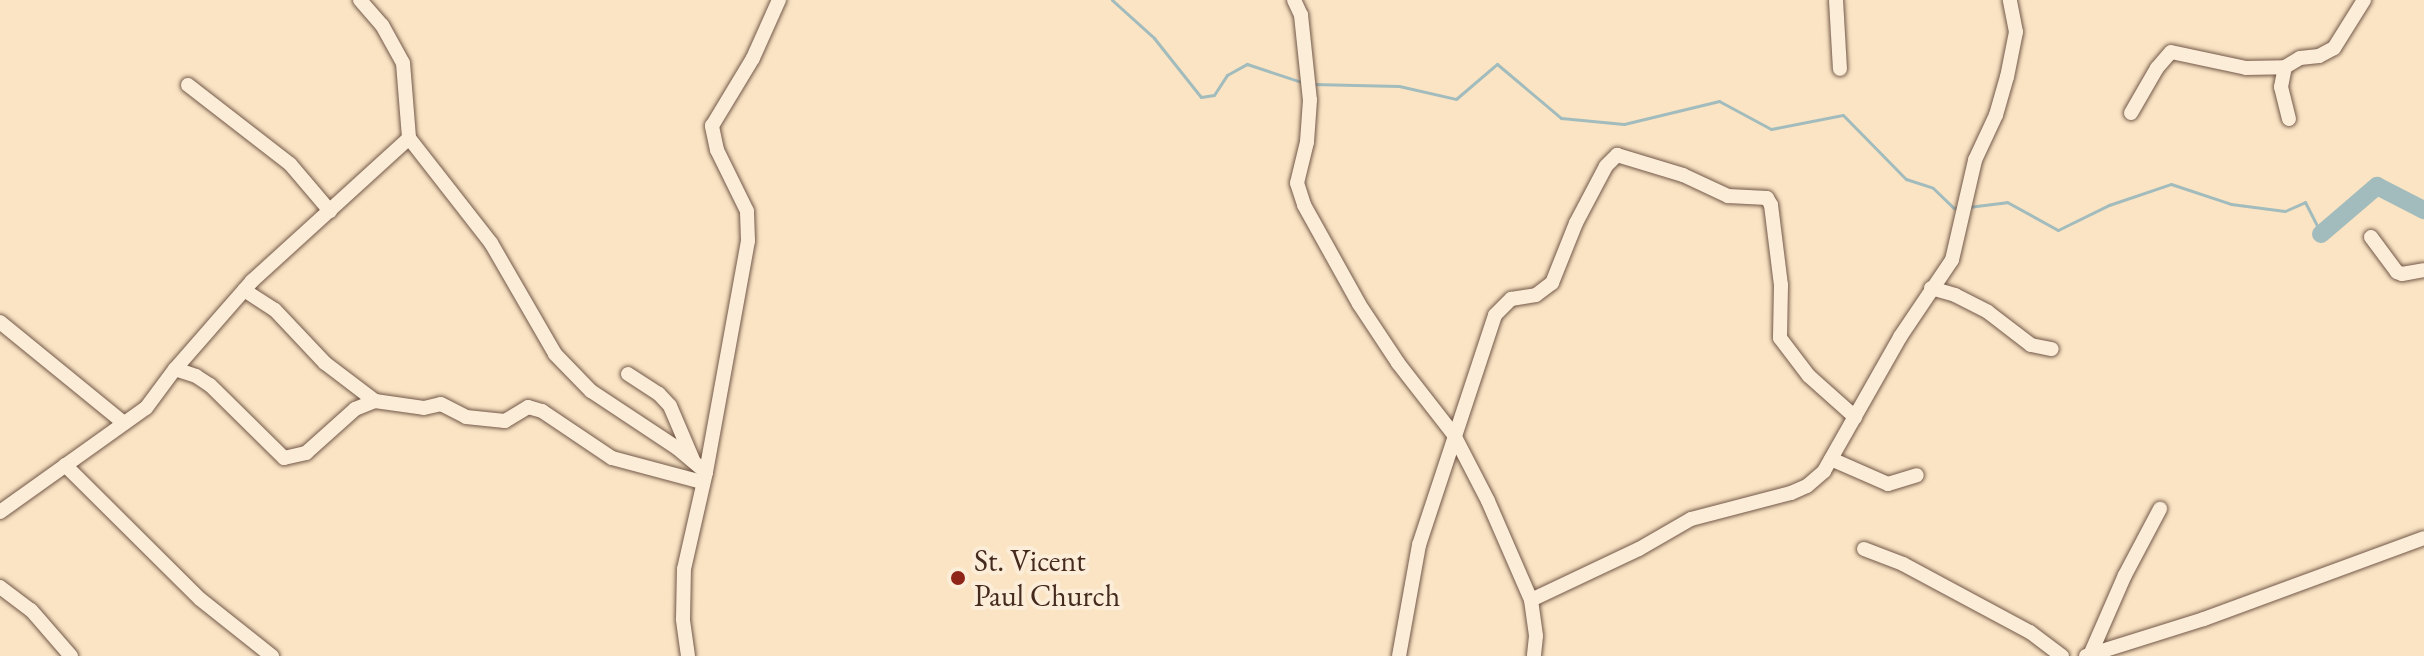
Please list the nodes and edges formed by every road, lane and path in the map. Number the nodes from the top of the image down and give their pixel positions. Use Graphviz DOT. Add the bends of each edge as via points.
graph roads {
  1 [pos="360,0"];
  2 [pos="779,0"];
  3 [pos="1836,0"];
  4 [pos="2010,0"];
  5 [pos="2364,0"];
  6 [pos="1297,3"];
  7 [pos="2285,67"];
  8 [pos="1840,69"];
  9 [pos="188,85"];
  10 [pos="2131,113"];
  11 [pos="2289,119"];
  12 [pos="409,138"];
  13 [pos="330,211"];
  14 [pos="2371,237"];
  15 [pos="2424,270"];
  16 [pos="1931,288"];
  17 [pos="244,290"];
  18 [pos="0,322"];
  19 [pos="2052,349"];
  20 [pos="175,369"];
  21 [pos="628,374"];
  22 [pos="375,401"];
  23 [pos="1855,417"];
  24 [pos="124,423"];
  25 [pos="1454,435"];
  26 [pos="1831,459"];
  27 [pos="693,460"];
  28 [pos="65,465"];
  29 [pos="1917,475"];
  30 [pos="704,477"];
  31 [pos="2160,509"];
  32 [pos="0,512"];
  33 [pos="2424,538"];
  34 [pos="1864,549"];
  35 [pos="0,587"];
  36 [pos="1531,600"];
  37 [pos="2088,655"];
  38 [pos="71,656"];
  39 [pos="272,656"];
  40 [pos="688,656"];
  41 [pos="1399,656"];
  42 [pos="1534,656"];
  43 [pos="2062,656"];
  1 -- 12 [label="street" via="382,25 403,63"];
  2 -- 30 [label="street" via="753,58 712,126 717,150 747,211 748,231"];
  3 -- 8 [label="street"];
  4 -- 16 [label="street" via="2016,32 2007,77 1975,160 1952,260"];
  5 -- 7 [label="street" via="2328,53"];
  6 -- 25 [label="street" via="1310,109 1298,189 1359,304"];
  7 -- 10 [label="street" via="2246,68 2171,52"];
  7 -- 11 [label="street" via="2281,87"];
  9 -- 13 [label="street" via="290,164"];
  12 -- 13 [label="street"];
  12 -- 27 [label="street" via="491,243 546,341 572,374"];
  13 -- 17 [label="street"];
  14 -- 15 [label="street" via="2397,272"];
  16 -- 19 [label="street" via="1988,312 2031,345"];
  16 -- 23 [label="street"];
  17 -- 20 [label="street"];
  17 -- 22 [label="street" via="275,310 325,363"];
  18 -- 24 [label="street"];
  20 -- 22 [label="street" via="210,385 284,458 306,453 343,418"];
  20 -- 24 [label="street" via="146,408"];
  21 -- 27 [label="street" via="670,406"];
  22 -- 30 [label="street" via="424,408 441,404 466,417 505,421 532,407 612,458"];
  23 -- 25 [label="street" via="1809,376 1780,338 1781,285 1767,198 1728,196 1620,155 1610,160 1576,223 1552,283 1536,295 1511,299 1495,315"];
  23 -- 26 [label="street"];
  24 -- 28 [label="street"];
  25 -- 36 [label="street"];
  25 -- 41 [label="street" via="1419,545"];
  26 -- 29 [label="street" via="1888,484"];
  26 -- 36 [label="street" via="1807,486 1691,519"];
  27 -- 30 [label="street"];
  28 -- 32 [label="street"];
  28 -- 39 [label="street" via="200,599"];
  30 -- 40 [label="street" via="684,569"];
  31 -- 37 [label="street"];
  33 -- 37 [label="street" via="2204,619"];
  34 -- 43 [label="street" via="1903,564 2030,632"];
  35 -- 38 [label="street" via="31,610"];
  36 -- 42 [label="street"];
}
